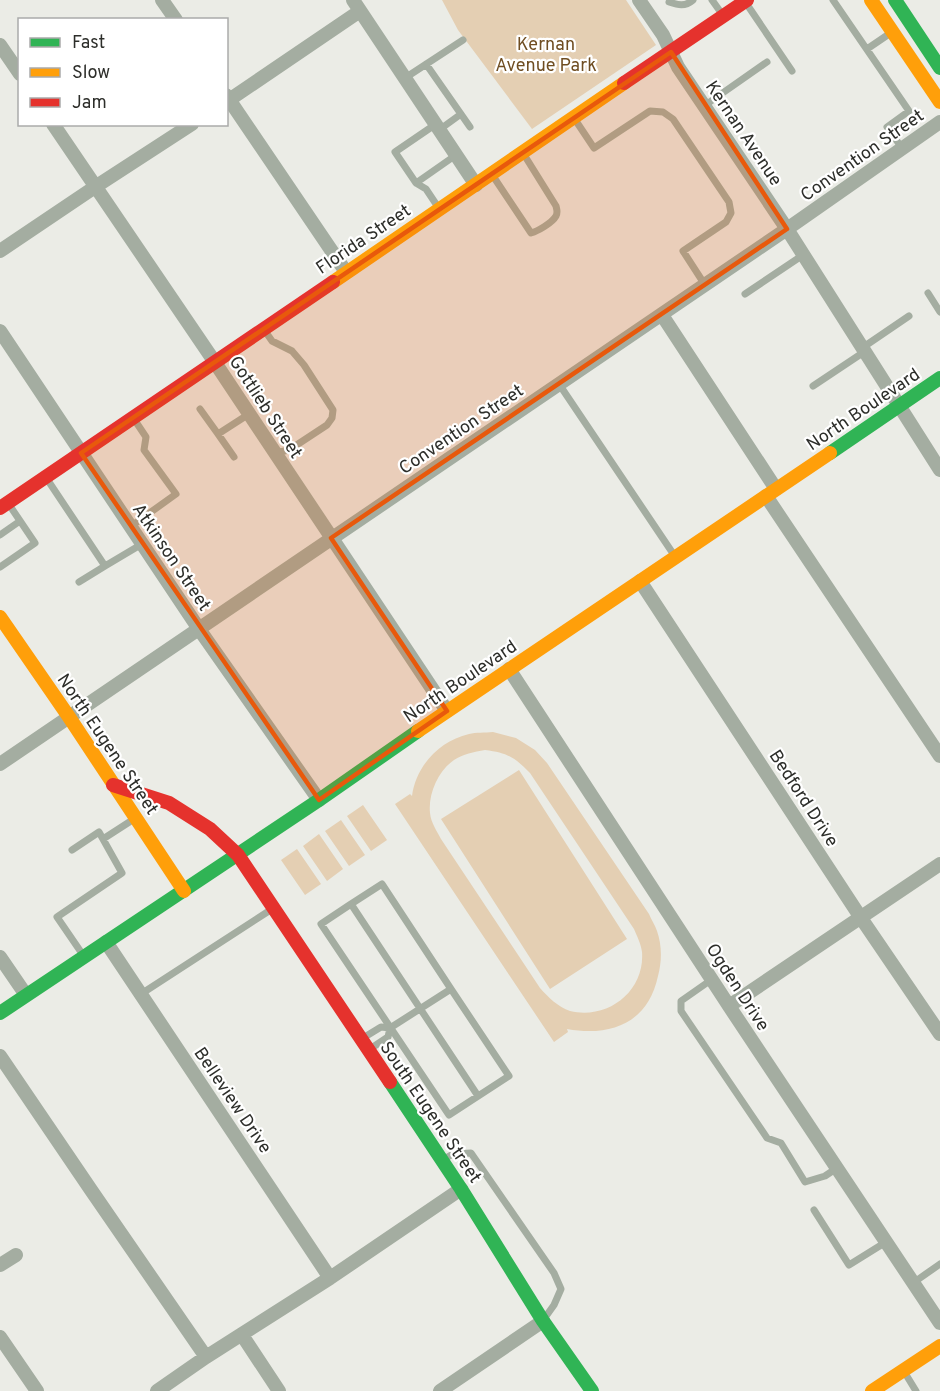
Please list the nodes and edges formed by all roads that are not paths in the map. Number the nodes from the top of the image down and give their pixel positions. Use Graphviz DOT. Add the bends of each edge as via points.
graph roads {
  1 [pos="162,0"];
  2 [pos="639,0"];
  3 [pos="693,0"];
  4 [pos="712,0"];
  5 [pos="833,0"];
  6 [pos="871,0"];
  7 [pos="895,0"];
  8 [pos="746,1"];
  9 [pos="669,2"];
  10 [pos="356,5"];
  11 [pos="723,16"];
  12 [pos="175,18"];
  13 [pos="892,32"];
  14 [pos="463,40"];
  15 [pos="0,45"];
  16 [pos="867,49"];
  17 [pos="671,51"];
  18 [pos="767,62"];
  19 [pos="426,64"];
  20 [pos="940,68"];
  21 [pos="792,70"];
  22 [pos="18,71"];
  23 [pos="405,78"];
  24 [pos="228,99"];
  25 [pos="940,102"];
  26 [pos="704,106"];
  27 [pos="461,114"];
  28 [pos="573,118"];
  29 [pos="940,122"];
  30 [pos="54,126"];
  31 [pos="189,126"];
  32 [pos="437,127"];
  33 [pos="470,127"];
  34 [pos="902,148"];
  35 [pos="523,153"];
  36 [pos="456,155"];
  37 [pos="491,174"];
  38 [pos="416,183"];
  39 [pos="476,185"];
  40 [pos="95,187"];
  41 [pos="439,209"];
  42 [pos="787,229"];
  43 [pos="0,251"];
  44 [pos="803,255"];
  45 [pos="346,272"];
  46 [pos="705,285"];
  47 [pos="928,293"];
  48 [pos="745,294"];
  49 [pos="940,312"];
  50 [pos="662,315"];
  51 [pos="909,316"];
  52 [pos="263,328"];
  53 [pos="0,331"];
  54 [pos="863,350"];
  55 [pos="214,361"];
  56 [pos="940,378"];
  57 [pos="559,384"];
  58 [pos="813,386"];
  59 [pos="898,406"];
  60 [pos="200,409"];
  61 [pos="249,414"];
  62 [pos="132,417"];
  63 [pos="218,434"];
  64 [pos="81,453"];
  65 [pos="275,453"];
  66 [pos="234,457"];
  67 [pos="940,470"];
  68 [pos="45,477"];
  69 [pos="771,492"];
  70 [pos="4,505"];
  71 [pos="21,521"];
  72 [pos="130,527"];
  73 [pos="6,533"];
  74 [pos="331,538"];
  75 [pos="142,544"];
  76 [pos="4,553"];
  77 [pos="676,557"];
  78 [pos="9,560"];
  79 [pos="105,566"];
  80 [pos="0,567"];
  81 [pos="640,581"];
  82 [pos="79,582"];
  83 [pos="0,617"];
  84 [pos="199,629"];
  85 [pos="509,669"];
  86 [pos="447,711"];
  87 [pos="69,717"];
  88 [pos="940,756"];
  89 [pos="0,764"];
  90 [pos="113,784"];
  91 [pos="319,800"];
  92 [pos="135,818"];
  93 [pos="103,839"];
  94 [pos="72,850"];
  95 [pos="238,855"];
  96 [pos="940,864"];
  97 [pos="184,891"];
  98 [pos="351,904"];
  99 [pos="273,908"];
  100 [pos="861,918"];
  101 [pos="106,942"];
  102 [pos="0,957"];
  103 [pos="84,957"];
  104 [pos="711,980"];
  105 [pos="451,989"];
  106 [pos="141,994"];
  107 [pos="26,995"];
  108 [pos="729,1006"];
  109 [pos="421,1009"];
  110 [pos="0,1013"];
  111 [pos="390,1028"];
  112 [pos="940,1034"];
  113 [pos="365,1045"];
  114 [pos="0,1056"];
  115 [pos="478,1096"];
  116 [pos="442,1160"];
  117 [pos="837,1168"];
  118 [pos="461,1189"];
  119 [pos="814,1210"];
  120 [pos="886,1242"];
  121 [pos="16,1256"];
  122 [pos="940,1264"];
  123 [pos="0,1265"];
  124 [pos="330,1278"];
  125 [pos="913,1283"];
  126 [pos="543,1321"];
  127 [pos="940,1323"];
  128 [pos="242,1335"];
  129 [pos="0,1337"];
  130 [pos="940,1346"];
  131 [pos="207,1357"];
  132 [pos="903,1370"];
  133 [pos="37,1391"];
  134 [pos="158,1391"];
  135 [pos="279,1391"];
  136 [pos="440,1391"];
  137 [pos="592,1391"];
  138 [pos="872,1391"];
  139 [pos="916,1391"];
  1 -- 12 [label="street"];
  2 -- 17 [label="street, Kernan Avenue"];
  3 -- 9 [label="lane" via="679,6"];
  4 -- 11 [label="lane"];
  5 -- 16 [label="lane"];
  6 -- 13 [label="street"];
  7 -- 20 [label="street"];
  8 -- 11 [label="street, Florida Street"];
  8 -- 21 [label="lane"];
  10 -- 23 [label="street"];
  10 -- 24 [label="street"];
  11 -- 17 [label="street, Florida Street"];
  13 -- 16 [label="lane"];
  13 -- 25 [label="street"];
  14 -- 19 [label="lane"];
  15 -- 22 [label="street"];
  16 -- 34 [label="lane" via="909,111 887,126"];
  17 -- 26 [label="street, Kernan Avenue"];
  17 -- 28 [label="street, Florida Street"];
  18 -- 26 [label="lane"];
  19 -- 23 [label="lane"];
  19 -- 27 [label="lane"];
  23 -- 32 [label="street"];
  24 -- 45 [label="street"];
  26 -- 42 [label="street, Kernan Avenue"];
  27 -- 32 [label="lane"];
  27 -- 33 [label="lane"];
  28 -- 35 [label="street, Florida Street"];
  28 -- 46 [label="lane" via="594,148 650,111 663,112 673,119 729,202 731,213 726,222 683,251"];
  29 -- 34 [label="street, Convention Street"];
  30 -- 40 [label="street, Gottlieb Street"];
  31 -- 40 [label="street"];
  32 -- 36 [label="street"];
  32 -- 38 [label="lane" via="395,152"];
  34 -- 42 [label="street, Convention Street"];
  35 -- 37 [label="street, Florida Street"];
  35 -- 37 [label="lane" via="556,206 555,218 535,232 531,233"];
  36 -- 38 [label="lane"];
  36 -- 39 [label="street"];
  37 -- 39 [label="street, Florida Street"];
  38 -- 41 [label="lane" via="426,189"];
  39 -- 41 [label="street, Florida Street"];
  40 -- 43 [label="street"];
  40 -- 55 [label="street, Gottlieb Street"];
  41 -- 45 [label="street, Florida Street"];
  42 -- 44 [label="street, Kernan Avenue"];
  42 -- 46 [label="street, Convention Street"];
  44 -- 48 [label="lane"];
  44 -- 54 [label="street, Kernan Avenue"];
  45 -- 52 [label="street, Florida Street"];
  46 -- 50 [label="street, Convention Street"];
  47 -- 49 [label="lane"];
  50 -- 57 [label="street, Convention Street"];
  50 -- 69 [label="street"];
  51 -- 54 [label="lane"];
  52 -- 55 [label="street, Florida Street"];
  52 -- 65 [label="lane" via="272,341 292,351 333,410 327,425 289,450"];
  53 -- 64 [label="street, Atkinson Street"];
  54 -- 58 [label="lane"];
  54 -- 59 [label="street, Kernan Avenue"];
  55 -- 61 [label="street, Gottlieb Street"];
  55 -- 62 [label="street, Florida Street"];
  56 -- 59 [label="street, North Boulevard"];
  57 -- 74 [label="street, Convention Street"];
  57 -- 77 [label="lane"];
  59 -- 67 [label="street, Kernan Avenue"];
  59 -- 69 [label="street, North Boulevard"];
  60 -- 63 [label="lane"];
  61 -- 63 [label="lane"];
  61 -- 65 [label="street, Gottlieb Street"];
  62 -- 64 [label="street, Florida Street"];
  62 -- 72 [label="lane" via="146,437 144,450 176,494"];
  63 -- 66 [label="lane"];
  64 -- 68 [label="street, Florida Street"];
  64 -- 72 [label="street, Atkinson Street"];
  65 -- 74 [label="street, Gottlieb Street"];
  68 -- 70 [label="street, Florida Street"];
  68 -- 79 [label="lane"];
  69 -- 77 [label="street, North Boulevard"];
  69 -- 88 [label="street"];
  70 -- 71 [label="lane"];
  71 -- 73 [label="lane"];
  71 -- 78 [label="lane" via="35,543 20,548"];
  72 -- 75 [label="street, Atkinson Street"];
  74 -- 84 [label="street, Convention Street"];
  74 -- 86 [label="street, Gottlieb Street"];
  75 -- 79 [label="lane"];
  75 -- 84 [label="street, Atkinson Street"];
  76 -- 78 [label="lane"];
  77 -- 81 [label="street, North Boulevard"];
  78 -- 80 [label="lane"];
  79 -- 82 [label="lane"];
  81 -- 85 [label="street, North Boulevard"];
  81 -- 100 [label="street, Bedford Drive"];
  83 -- 87 [label="street, North Eugene Street"];
  84 -- 87 [label="street, Convention Street"];
  84 -- 91 [label="street, Atkinson Street"];
  85 -- 86 [label="street, North Boulevard"];
  85 -- 104 [label="street, Ogden Drive"];
  86 -- 91 [label="street, North Boulevard"];
  87 -- 89 [label="street, Convention Street"];
  87 -- 90 [label="street, North Eugene Street"];
  90 -- 92 [label="street, North Eugene Street"];
  90 -- 95 [label="street, South Eugene Street" via="169,803 210,829"];
  91 -- 95 [label="street, North Boulevard"];
  92 -- 93 [label="lane"];
  92 -- 97 [label="street, North Eugene Street"];
  93 -- 94 [label="lane" via="99,832"];
  93 -- 103 [label="lane" via="122,873 57,917"];
  95 -- 97 [label="street, North Boulevard"];
  95 -- 99 [label="street, South Eugene Street"];
  96 -- 100 [label="street"];
  97 -- 101 [label="street, North Boulevard"];
  98 -- 105 [label="lane" via="382,884"];
  98 -- 109 [label="lane"];
  98 -- 111 [label="lane" via="321,924"];
  99 -- 106 [label="lane"];
  99 -- 113 [label="street, South Eugene Street"];
  100 -- 108 [label="street"];
  100 -- 112 [label="street, Bedford Drive"];
  101 -- 103 [label="street, North Boulevard"];
  101 -- 106 [label="street, Belleview Drive"];
  102 -- 107 [label="street"];
  103 -- 107 [label="street, North Boulevard"];
  104 -- 108 [label="street, Ogden Drive"];
  104 -- 117 [label="lane" via="681,1001 681,1011 767,1138 781,1143 805,1182"];
  105 -- 109 [label="lane"];
  105 -- 115 [label="lane" via="509,1076"];
  106 -- 124 [label="street, Belleview Drive"];
  107 -- 110 [label="street, North Boulevard"];
  108 -- 117 [label="street, Ogden Drive"];
  109 -- 111 [label="lane"];
  109 -- 115 [label="lane"];
  111 -- 113 [label="lane" via="381,1027"];
  111 -- 113 [label="lane" via="388,1037"];
  111 -- 115 [label="lane" via="448,1115"];
  113 -- 116 [label="street, South Eugene Street"];
  114 -- 131 [label="street"];
  116 -- 118 [label="street, South Eugene Street"];
  116 -- 126 [label="lane" via="471,1153 554,1273 561,1289"];
  117 -- 120 [label="street, Ogden Drive"];
  118 -- 124 [label="street"];
  118 -- 126 [label="street, South Eugene Street"];
  119 -- 120 [label="lane" via="849,1265"];
  120 -- 125 [label="street, Ogden Drive"];
  121 -- 123 [label="street"];
  122 -- 125 [label="lane"];
  124 -- 128 [label="street"];
  125 -- 127 [label="street, Ogden Drive"];
  126 -- 136 [label="street"];
  126 -- 137 [label="street, South Eugene Street"];
  128 -- 131 [label="street"];
  128 -- 135 [label="street"];
  129 -- 133 [label="street"];
  130 -- 132 [label="street"];
  131 -- 134 [label="street"];
  132 -- 138 [label="street"];
  132 -- 139 [label="lane"];
}
